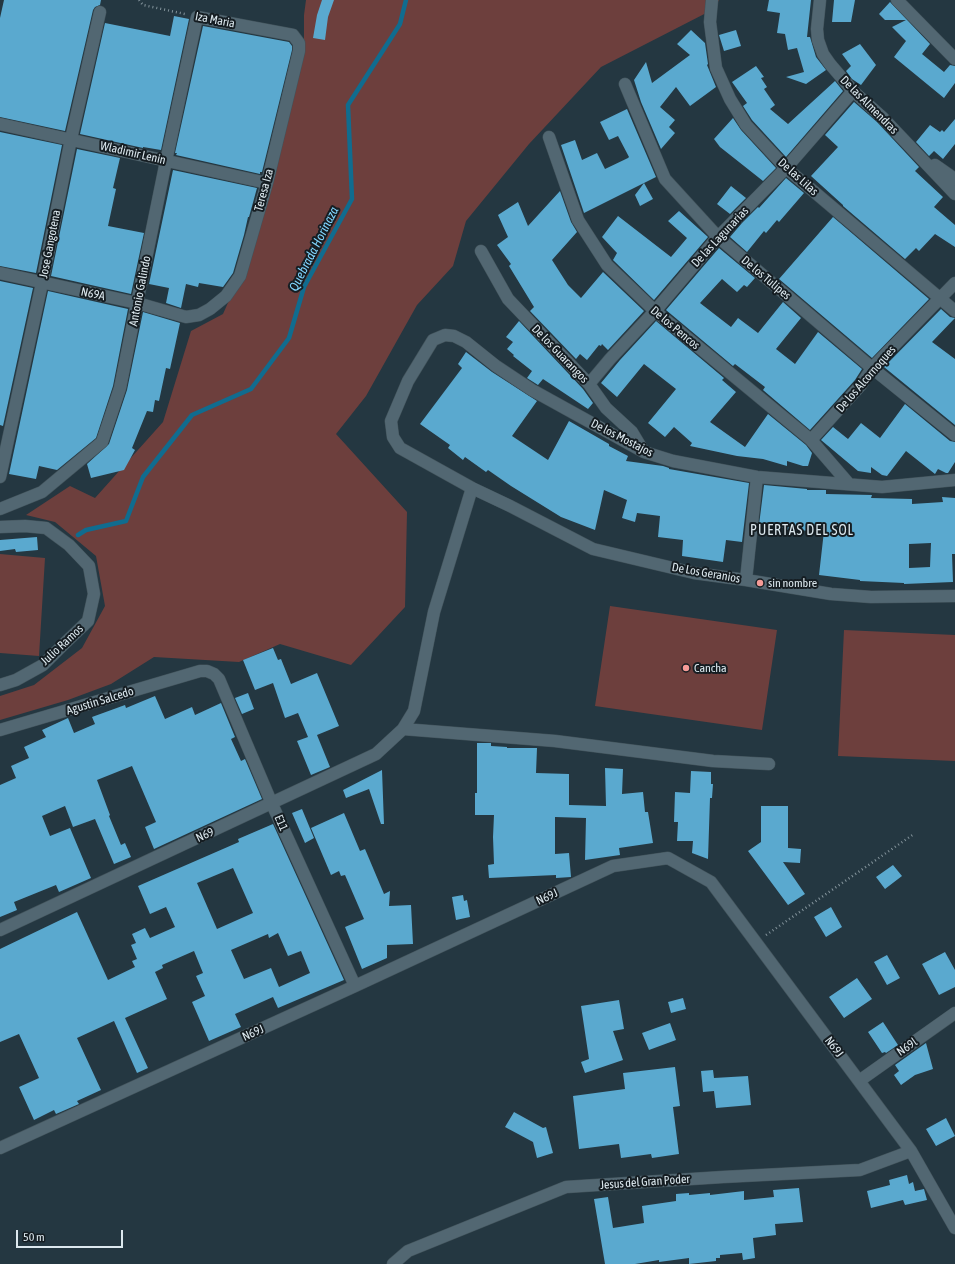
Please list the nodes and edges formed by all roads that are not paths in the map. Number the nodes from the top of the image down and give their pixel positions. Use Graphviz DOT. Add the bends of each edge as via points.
graph roads {
  1 [pos="712,0"];
  2 [pos="820,0"];
  3 [pos="897,0"];
  4 [pos="100,12"];
  5 [pos="197,17"];
  6 [pos="293,35"];
  7 [pos="955,59"];
  8 [pos="625,84"];
  9 [pos="853,91"];
  10 [pos="0,124"];
  11 [pos="549,137"];
  12 [pos="70,139"];
  13 [pos="916,152"];
  14 [pos="166,161"];
  15 [pos="786,168"];
  16 [pos="955,179"];
  17 [pos="267,183"];
  18 [pos="955,194"];
  19 [pos="718,237"];
  20 [pos="481,251"];
  21 [pos="0,273"];
  22 [pos="42,283"];
  23 [pos="955,283"];
  24 [pos="941,298"];
  25 [pos="137,303"];
  26 [pos="654,311"];
  27 [pos="955,311"];
  28 [pos="186,317"];
  29 [pos="872,368"];
  30 [pos="589,384"];
  31 [pos="955,435"];
  32 [pos="811,440"];
  33 [pos="400,448"];
  34 [pos="644,452"];
  35 [pos="757,476"];
  36 [pos="0,477"];
  37 [pos="955,480"];
  38 [pos="849,484"];
  39 [pos="472,488"];
  40 [pos="0,509"];
  41 [pos="0,528"];
  42 [pos="746,580"];
  43 [pos="955,596"];
  44 [pos="200,671"];
  45 [pos="0,685"];
  46 [pos="403,729"];
  47 [pos="0,730"];
  48 [pos="769,764"];
  49 [pos="272,804"];
  50 [pos="0,930"];
  51 [pos="354,986"];
  52 [pos="955,1013"];
  53 [pos="859,1081"];
  54 [pos="0,1148"];
  55 [pos="911,1151"];
  56 [pos="955,1228"];
  57 [pos="392,1264"];
  1 -- 15 [label="street, De las Lilas" via="710,22 716,68 746,126"];
  2 -- 9 [label="street, De las Almendras" via="817,29 823,54"];
  3 -- 7 [label="street"];
  4 -- 12 [label="street, Jose Gangotena"];
  5 -- 6 [label="street, Iza Maria"];
  5 -- 14 [label="street, Antonio Galindo"];
  6 -- 17 [label="street, Teresa Iza" via="299,42 299,51"];
  8 -- 19 [label="street, De los Tulipes" via="665,179"];
  9 -- 13 [label="street, De las Almendras"];
  9 -- 15 [label="street, De las Lagunarias"];
  10 -- 12 [label="street, Wladimir Lenin"];
  11 -- 26 [label="street, De los Pencos" via="578,220 607,265"];
  12 -- 14 [label="street, Wladimir Lenin"];
  12 -- 22 [label="street, Jose Gangotena"];
  13 -- 16 [label="street"];
  13 -- 18 [label="street, De las Almendras"];
  14 -- 17 [label="street, Wladimir Lenin"];
  14 -- 25 [label="street, Antonio Galindo"];
  15 -- 19 [label="street, De las Lagunarias"];
  15 -- 24 [label="street, De las Lilas"];
  17 -- 28 [label="street, Teresa Iza" via="240,276 226,296 210,309 199,315"];
  19 -- 26 [label="street, De las Lagunarias"];
  19 -- 29 [label="street, De los Tulipes"];
  20 -- 30 [label="street, De los Guarangos" via="508,299"];
  21 -- 22 [label="street, N69A"];
  22 -- 25 [label="street, N69A"];
  22 -- 36 [label="street, Jose Gangotena"];
  23 -- 24 [label="street, De los Alcornoques"];
  24 -- 27 [label="street, De las Lilas"];
  24 -- 29 [label="street, De los Alcornoques"];
  25 -- 28 [label="street, N69A"];
  25 -- 40 [label="street, Antonio Galindo" via="120,388 102,442 42,492"];
  26 -- 30 [label="street, De las Lagunarias"];
  26 -- 32 [label="street, De los Pencos"];
  29 -- 31 [label="street, De los Tulipes"];
  29 -- 32 [label="street, De los Alcornoques" via="861,385"];
  30 -- 34 [label="street, De los Guarangos" via="606,408 632,432"];
  32 -- 38 [label="street, De los Pencos"];
  33 -- 34 [label="street, De los Mostajos" via="393,437 391,421 408,381 433,340 445,335 466,342 532,390"];
  33 -- 39 [label="street, De Los Geranios"];
  34 -- 35 [label="street, De los Mostajos" via="673,461"];
  35 -- 38 [label="street, De los Mostajos"];
  35 -- 42 [label="street"];
  37 -- 38 [label="street, De los Mostajos" via="882,487"];
  39 -- 42 [label="street, De Los Geranios" via="593,549 694,573"];
  39 -- 46 [label="street" via="434,612 414,711"];
  41 -- 45 [label="street, Julio Ramos" via="46,528 69,545 89,566 94,594 88,621 43,665 16,680"];
  42 -- 43 [label="street, De Los Geranios" via="851,596"];
  44 -- 47 [label="street, Agustin Salcedo"];
  44 -- 49 [label="street, E11" via="207,671 219,679"];
  46 -- 48 [label="street" via="555,741 713,761"];
  46 -- 49 [label="street, N69" via="376,754"];
  49 -- 50 [label="street, N69"];
  49 -- 51 [label="street, E11"];
  51 -- 53 [label="street, N69J" via="613,866 668,858 711,882"];
  51 -- 54 [label="street, N69J"];
  52 -- 53 [label="street, N69l"];
  53 -- 55 [label="street, N69J"];
  55 -- 56 [label="street, N69J"];
  55 -- 57 [label="street, Jesus del Gran Poder" via="860,1170 566,1187 408,1251"];
}
